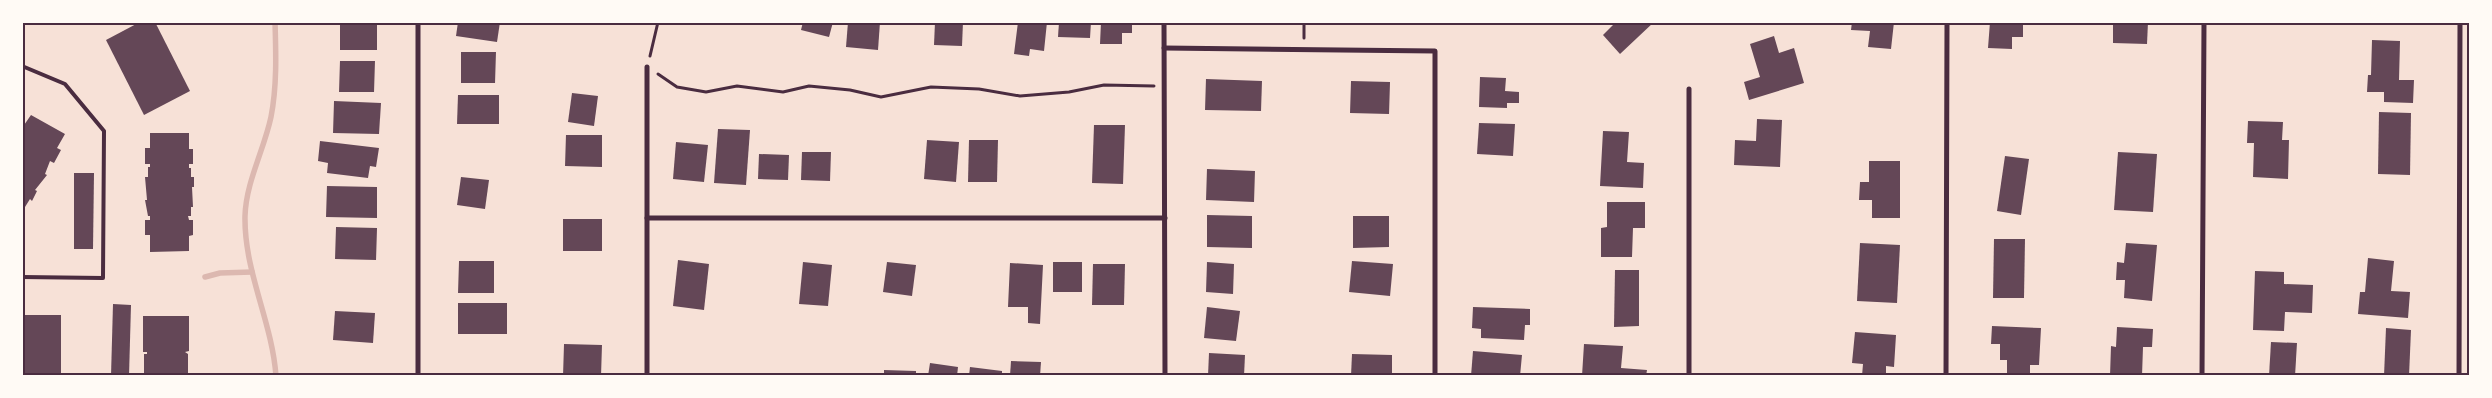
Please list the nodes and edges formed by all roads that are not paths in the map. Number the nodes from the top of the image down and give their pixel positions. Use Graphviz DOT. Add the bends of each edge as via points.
graph roads {
  1 [pos="418,22"];
  2 [pos="1164,22"];
  3 [pos="1947,22"];
  4 [pos="2204,22"];
  5 [pos="2460,22"];
  6 [pos="1164,48"];
  7 [pos="22,66"];
  8 [pos="647,67"];
  9 [pos="1689,89"];
  10 [pos="647,218"];
  11 [pos="1165,218"];
  12 [pos="22,277"];
  13 [pos="418,376"];
  14 [pos="647,376"];
  15 [pos="1165,376"];
  16 [pos="1435,376"];
  17 [pos="1689,376"];
  18 [pos="1946,376"];
  19 [pos="2202,376"];
  20 [pos="2459,376"];
  1 -- 13 [label="street"];
  2 -- 6 [label="street"];
  3 -- 18 [label="street"];
  4 -- 19 [label="street"];
  5 -- 20 [label="street"];
  6 -- 11 [label="street"];
  6 -- 16 [label="street" via="1435,51"];
  7 -- 12 [label="lane" via="66,84 104,131 104,140 103,278"];
  8 -- 10 [label="street"];
  9 -- 17 [label="street"];
  10 -- 11 [label="street"];
  10 -- 14 [label="street"];
  11 -- 15 [label="street"];
}
